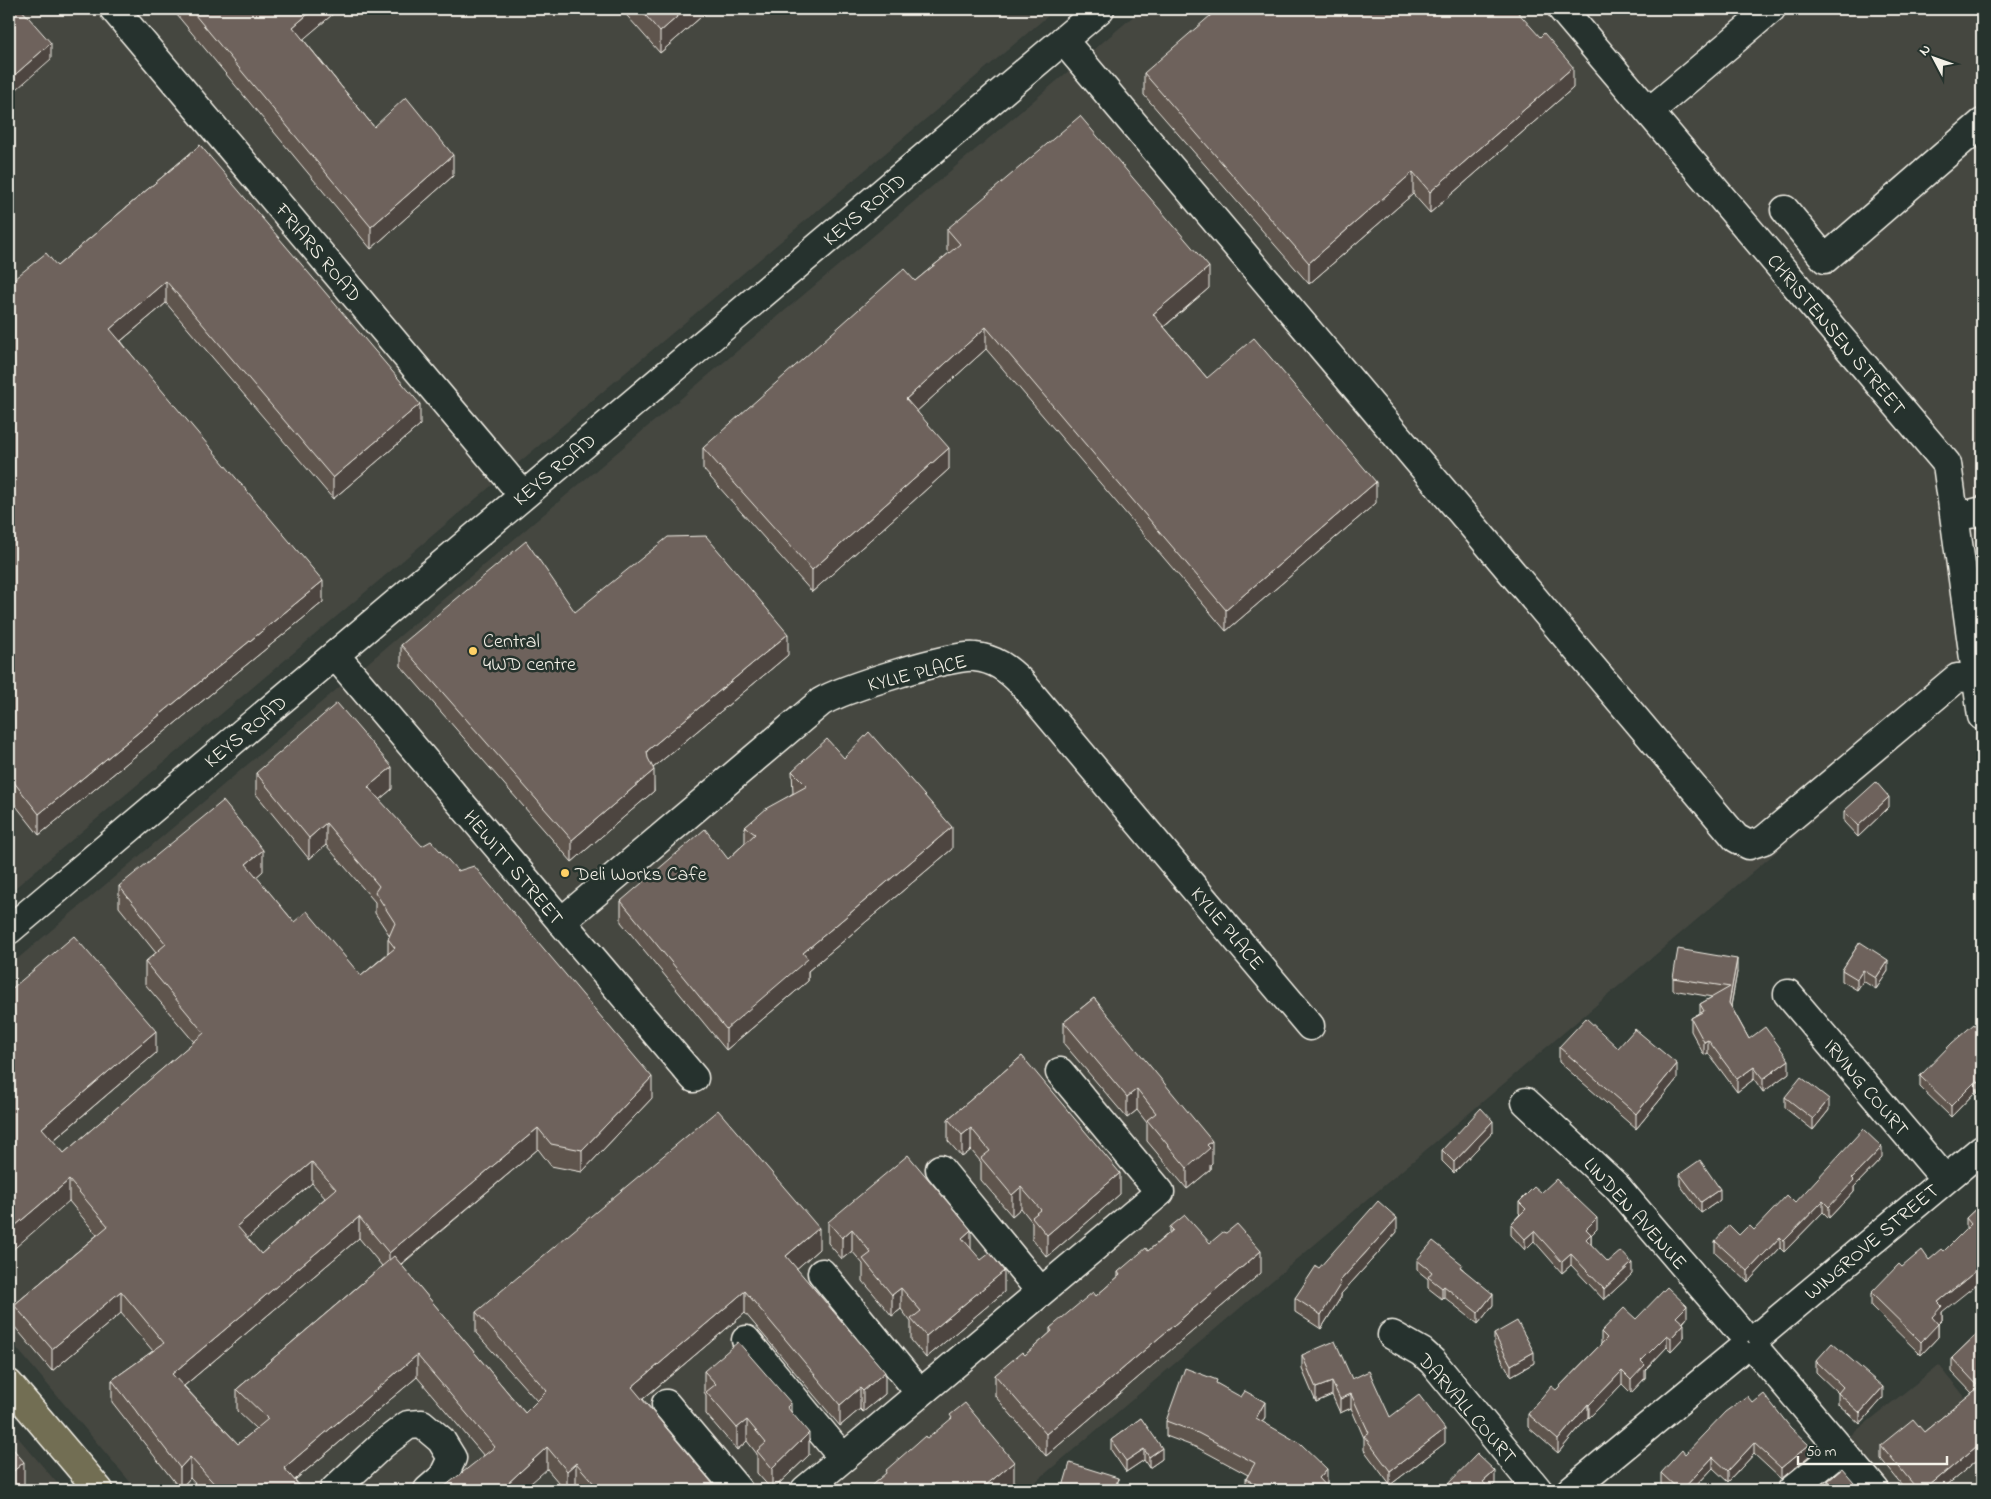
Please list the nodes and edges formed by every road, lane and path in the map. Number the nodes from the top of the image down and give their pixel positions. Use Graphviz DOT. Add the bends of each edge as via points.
graph roads {
  1 [pos="114,9"];
  2 [pos="1100,9"];
  3 [pos="1562,9"];
  4 [pos="1771,9"];
  5 [pos="1063,40"];
  6 [pos="1649,112"];
  7 [pos="1982,123"];
  8 [pos="1766,250"];
  9 [pos="1825,259"];
  10 [pos="1795,284"];
  11 [pos="523,496"];
  12 [pos="1982,511"];
  13 [pos="1954,514"];
  14 [pos="334,655"];
  15 [pos="1978,660"];
  16 [pos="1982,716"];
  17 [pos="560,922"];
  18 [pos="9,930"];
  19 [pos="1788,994"];
  20 [pos="1310,1026"];
  21 [pos="1060,1072"];
  22 [pos="694,1078"];
  23 [pos="1526,1102"];
  24 [pos="1982,1149"];
  25 [pos="940,1169"];
  26 [pos="1946,1180"];
  27 [pos="822,1273"];
  28 [pos="1041,1292"];
  29 [pos="1392,1335"];
  30 [pos="746,1340"];
  31 [pos="1749,1342"];
  32 [pos="9,1384"];
  33 [pos="920,1393"];
  34 [pos="666,1404"];
  35 [pos="1841,1450"];
  36 [pos="843,1458"];
  37 [pos="99,1490"];
  38 [pos="334,1490"];
  39 [pos="428,1490"];
  40 [pos="738,1490"];
  41 [pos="805,1490"];
  42 [pos="1538,1490"];
  43 [pos="1571,1490"];
  44 [pos="1792,1490"];
  45 [pos="1875,1490"];
  1 -- 11 [label="street, FRIARS ROAD"];
  2 -- 5 [label="street, KEYS ROAD"];
  3 -- 6 [label="street, CHRISTENSEN STREET"];
  4 -- 6 [label="street"];
  5 -- 11 [label="street, KEYS ROAD"];
  5 -- 15 [label="street" via="1736,838 1749,845 1764,840"];
  6 -- 8 [label="street, CHRISTENSEN STREET"];
  7 -- 9 [label="street"];
  8 -- 9 [label="street" via="1791,217"];
  8 -- 10 [label="street, CHRISTENSEN STREET"];
  9 -- 10 [label="street"];
  10 -- 13 [label="street, CHRISTENSEN STREET" via="1947,464"];
  11 -- 14 [label="street, KEYS ROAD"];
  12 -- 13 [label="street"];
  13 -- 15 [label="street, CHRISTENSEN STREET"];
  14 -- 17 [label="street, HEWITT STREET"];
  14 -- 18 [label="street, KEYS ROAD"];
  15 -- 16 [label="street, CHRISTENSEN STREET"];
  17 -- 20 [label="street, KYLIE PLACE" via="821,702 855,687 955,658 974,656 1006,667 1021,682"];
  17 -- 22 [label="street, HEWITT STREET"];
  19 -- 26 [label="street, IRVING COURT"];
  21 -- 28 [label="street" via="1160,1192"];
  23 -- 31 [label="street, LINDEN AVENUE" via="1616,1186"];
  24 -- 26 [label="street, WINGROVE STREET"];
  25 -- 28 [label="street"];
  26 -- 31 [label="street, WINGROVE STREET"];
  27 -- 33 [label="street"];
  28 -- 33 [label="street"];
  29 -- 42 [label="street, DARVALL COURT" via="1433,1362"];
  30 -- 36 [label="street"];
  31 -- 35 [label="street, LINDEN AVENUE"];
  31 -- 43 [label="street, WINGROVE STREET"];
  32 -- 37 [label="main road"];
  33 -- 36 [label="street"];
  34 -- 40 [label="street"];
  35 -- 44 [label="street"];
  35 -- 45 [label="street, LINDEN AVENUE"];
  36 -- 41 [label="street"];
  38 -- 39 [label="street" via="408,1425 422,1424 441,1440 452,1458 443,1477"];
}
